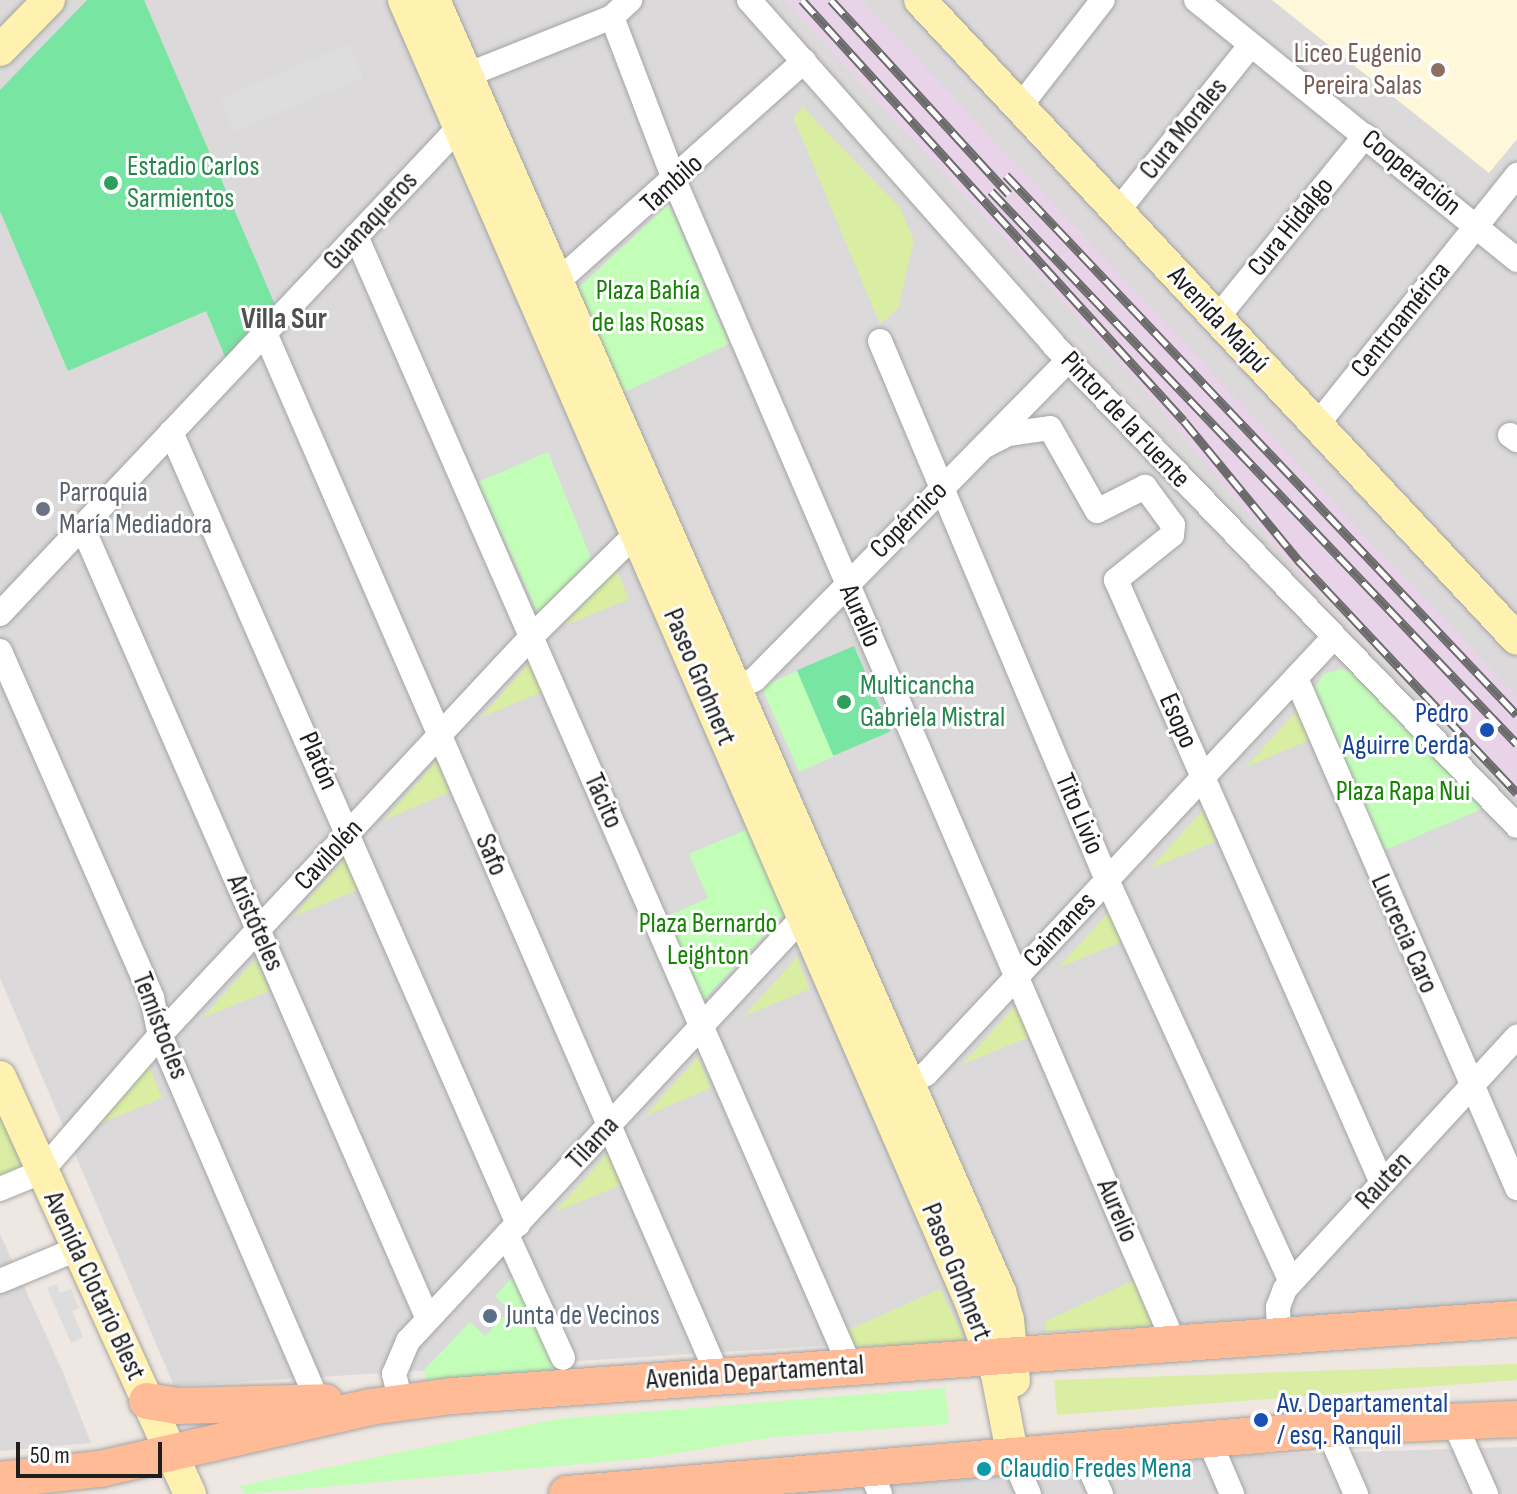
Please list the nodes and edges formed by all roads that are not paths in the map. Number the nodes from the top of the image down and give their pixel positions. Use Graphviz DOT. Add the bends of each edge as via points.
graph roads {
  1 [pos="49,0"];
  2 [pos="404,0"];
  3 [pos="434,0"];
  4 [pos="630,0"];
  5 [pos="749,0"];
  6 [pos="920,0"];
  7 [pos="1103,0"];
  8 [pos="1196,0"];
  9 [pos="612,17"];
  10 [pos="3,38"];
  11 [pos="1251,45"];
  12 [pos="804,61"];
  13 [pos="467,75"];
  14 [pos="1018,109"];
  15 [pos="474,126"];
  16 [pos="1365,136"];
  17 [pos="1517,175"];
  18 [pos="675,182"];
  19 [pos="1117,212"];
  20 [pos="1477,226"];
  21 [pos="356,236"];
  22 [pos="1517,260"];
  23 [pos="546,292"];
  24 [pos="1217,318"];
  25 [pos="265,333"];
  26 [pos="880,341"];
  27 [pos="1068,360"];
  28 [pos="1316,426"];
  29 [pos="171,432"];
  30 [pos="985,446"];
  31 [pos="941,488"];
  32 [pos="82,526"];
  33 [pos="649,528"];
  34 [pos="846,584"];
  35 [pos="0,614"];
  36 [pos="531,637"];
  37 [pos="1333,638"];
  38 [pos="1517,639"];
  39 [pos="0,651"];
  40 [pos="1296,678"];
  41 [pos="721,696"];
  42 [pos="441,736"];
  43 [pos="1203,778"];
  44 [pos="1517,826"];
  45 [pos="350,833"];
  46 [pos="1107,880"];
  47 [pos="815,912"];
  48 [pos="258,930"];
  49 [pos="1017,976"];
  50 [pos="702,1027"];
  51 [pos="160,1035"];
  52 [pos="1517,1037"];
  53 [pos="870,1074"];
  54 [pos="0,1077"];
  55 [pos="910,1082"];
  56 [pos="1472,1086"];
  57 [pos="607,1128"];
  58 [pos="41,1172"];
  59 [pos="1382,1183"];
  60 [pos="1517,1188"];
  61 [pos="0,1189"];
  62 [pos="513,1230"];
  63 [pos="77,1249"];
  64 [pos="0,1281"];
  65 [pos="1291,1281"];
  66 [pos="428,1319"];
  67 [pos="1517,1319"];
  68 [pos="1279,1335"];
  69 [pos="1174,1343"];
  70 [pos="1002,1355"];
  71 [pos="563,1358"];
  72 [pos="850,1366"];
  73 [pos="718,1376"];
  74 [pos="147,1401"];
  75 [pos="318,1402"];
  76 [pos="386,1405"];
  77 [pos="1517,1419"];
  78 [pos="1454,1422"];
  79 [pos="1328,1430"];
  80 [pos="1209,1440"];
  81 [pos="1082,1451"];
  82 [pos="173,1455"];
  83 [pos="1013,1457"];
  84 [pos="0,1480"];
  85 [pos="875,1482"];
  86 [pos="735,1487"];
  87 [pos="583,1493"];
  88 [pos="190,1494"];
  89 [pos="1029,1494"];
  90 [pos="1101,1494"];
  91 [pos="1232,1494"];
  92 [pos="1356,1494"];
  93 [pos="1486,1494"];
  1 -- 10 [label="street"];
  2 -- 15 [label="street, Paseo Grohnert"];
  3 -- 13 [label="street, Paseo Grohnert"];
  4 -- 9 [label="street"];
  5 -- 12 [label="street, Pintor de la Fuente"];
  6 -- 14 [label="street, Avenida Maipú"];
  7 -- 14 [label="street"];
  8 -- 11 [label="street, Cooperación"];
  9 -- 13 [label="street"];
  9 -- 18 [label="street, Aurelio"];
  11 -- 16 [label="street, Cooperación"];
  11 -- 19 [label="street, Cura Morales"];
  12 -- 18 [label="street, Tambilo"];
  12 -- 27 [label="street, Pintor de la Fuente"];
  13 -- 15 [label="street, Paseo Grohnert"];
  14 -- 19 [label="street, Avenida Maipú"];
  15 -- 21 [label="street, Guanaqueros" via="450,137"];
  15 -- 23 [label="street, Paseo Grohnert"];
  16 -- 20 [label="street, Cooperación"];
  16 -- 24 [label="street, Cura Hidalgo"];
  17 -- 20 [label="street, Centroamérica"];
  18 -- 23 [label="street, Tambilo"];
  18 -- 34 [label="street, Aurelio"];
  19 -- 24 [label="street, Avenida Maipú"];
  20 -- 22 [label="street, Cooperación"];
  20 -- 28 [label="street, Centroamérica"];
  21 -- 25 [label="street, Guanaqueros"];
  21 -- 36 [label="street, Tácito"];
  23 -- 33 [label="street, Paseo Grohnert"];
  24 -- 28 [label="street, Avenida Maipú"];
  25 -- 29 [label="street, Guanaqueros"];
  25 -- 42 [label="street, Safo"];
  26 -- 31 [label="street, Tito Livio"];
  27 -- 30 [label="street, Copérnico"];
  27 -- 37 [label="street, Pintor de la Fuente"];
  28 -- 38 [label="street, Avenida Maipú"];
  29 -- 32 [label="street, Guanaqueros"];
  29 -- 45 [label="street, Platón"];
  30 -- 31 [label="street, Copérnico"];
  30 -- 43 [label="street, Esopo" via="1008,434 1050,428 1097,511 1145,487 1173,525 1172,535 1116,580"];
  31 -- 34 [label="street, Copérnico"];
  31 -- 46 [label="street, Tito Livio"];
  32 -- 35 [label="street, Guanaqueros"];
  32 -- 48 [label="street, Aristóteles"];
  33 -- 36 [label="street, Cavilolén"];
  33 -- 41 [label="street, Paseo Grohnert"];
  34 -- 41 [label="street, Copérnico" via="755,679"];
  34 -- 49 [label="street, Aurelio"];
  36 -- 42 [label="street, Cavilolén"];
  36 -- 50 [label="street, Tácito"];
  37 -- 40 [label="street, Caimanes"];
  37 -- 44 [label="street, Pintor de la Fuente"];
  39 -- 51 [label="street, Temístocles" via="152,998"];
  40 -- 43 [label="street, Caimanes"];
  40 -- 56 [label="street, Lucrecia Caro"];
  41 -- 47 [label="street, Paseo Grohnert"];
  42 -- 45 [label="street, Cavilolén"];
  42 -- 57 [label="street, Safo"];
  43 -- 46 [label="street, Caimanes"];
  43 -- 59 [label="street, Esopo"];
  45 -- 48 [label="street, Cavilolén"];
  45 -- 62 [label="street, Platón"];
  46 -- 49 [label="street, Caimanes"];
  46 -- 65 [label="street, Tito Livio"];
  47 -- 50 [label="street, Tilama"];
  47 -- 53 [label="street, Paseo Grohnert"];
  47 -- 55 [label="street, Paseo Grohnert"];
  48 -- 51 [label="street, Cavilolén"];
  48 -- 66 [label="street, Aristóteles"];
  49 -- 55 [label="street, Caimanes" via="926,1074"];
  49 -- 69 [label="street, Aurelio"];
  50 -- 57 [label="street, Tilama"];
  50 -- 72 [label="street, Tácito"];
  51 -- 58 [label="street, Cavilolén"];
  51 -- 75 [label="street, Temístocles"];
  52 -- 56 [label="street, Rauten"];
  53 -- 55 [label="street"];
  53 -- 70 [label="street, Paseo Grohnert" via="972,1305"];
  54 -- 58 [label="street, Avenida Clotario Blest"];
  55 -- 70 [label="street, Paseo Grohnert" via="1000,1292"];
  56 -- 59 [label="street, Rauten"];
  56 -- 60 [label="street, Lucrecia Caro"];
  57 -- 62 [label="street, Tilama"];
  57 -- 73 [label="street, Safo"];
  58 -- 61 [label="street, Cavilolén"];
  58 -- 63 [label="street, Avenida Clotario Blest"];
  59 -- 65 [label="street, Rauten"];
  62 -- 66 [label="street, Tilama"];
  62 -- 71 [label="street, Platón"];
  63 -- 64 [label="street"];
  63 -- 74 [label="street, Avenida Clotario Blest"];
  65 -- 68 [label="street, Rauten" via="1278,1307"];
  66 -- 76 [label="street, Tilama" via="397,1359"];
  67 -- 68 [label="main road, Avenida Departamental"];
  68 -- 69 [label="main road, Avenida Departamental"];
  69 -- 70 [label="main road, Avenida Departamental"];
  70 -- 72 [label="main road, Avenida Departamental"];
  70 -- 83 [label="street"];
  72 -- 73 [label="main road, Avenida Departamental"];
  73 -- 76 [label="main road, Avenida Departamental"];
  74 -- 75 [label="main road" via="177,1406"];
  74 -- 82 [label="street, Avenida Clotario Blest"];
  75 -- 76 [label="main road"];
  76 -- 82 [label="main road, Avenida Departamental"];
  77 -- 78 [label="main road"];
  78 -- 79 [label="main road"];
  78 -- 93 [label="street"];
  79 -- 80 [label="main road"];
  79 -- 92 [label="street"];
  80 -- 81 [label="main road"];
  80 -- 91 [label="street"];
  81 -- 83 [label="main road"];
  81 -- 90 [label="street"];
  82 -- 84 [label="main road, Avenida Departamental"];
  82 -- 88 [label="street, Avenida Clotario Blest"];
  83 -- 85 [label="main road"];
  83 -- 89 [label="street"];
  85 -- 86 [label="main road"];
  86 -- 87 [label="main road"];
}
